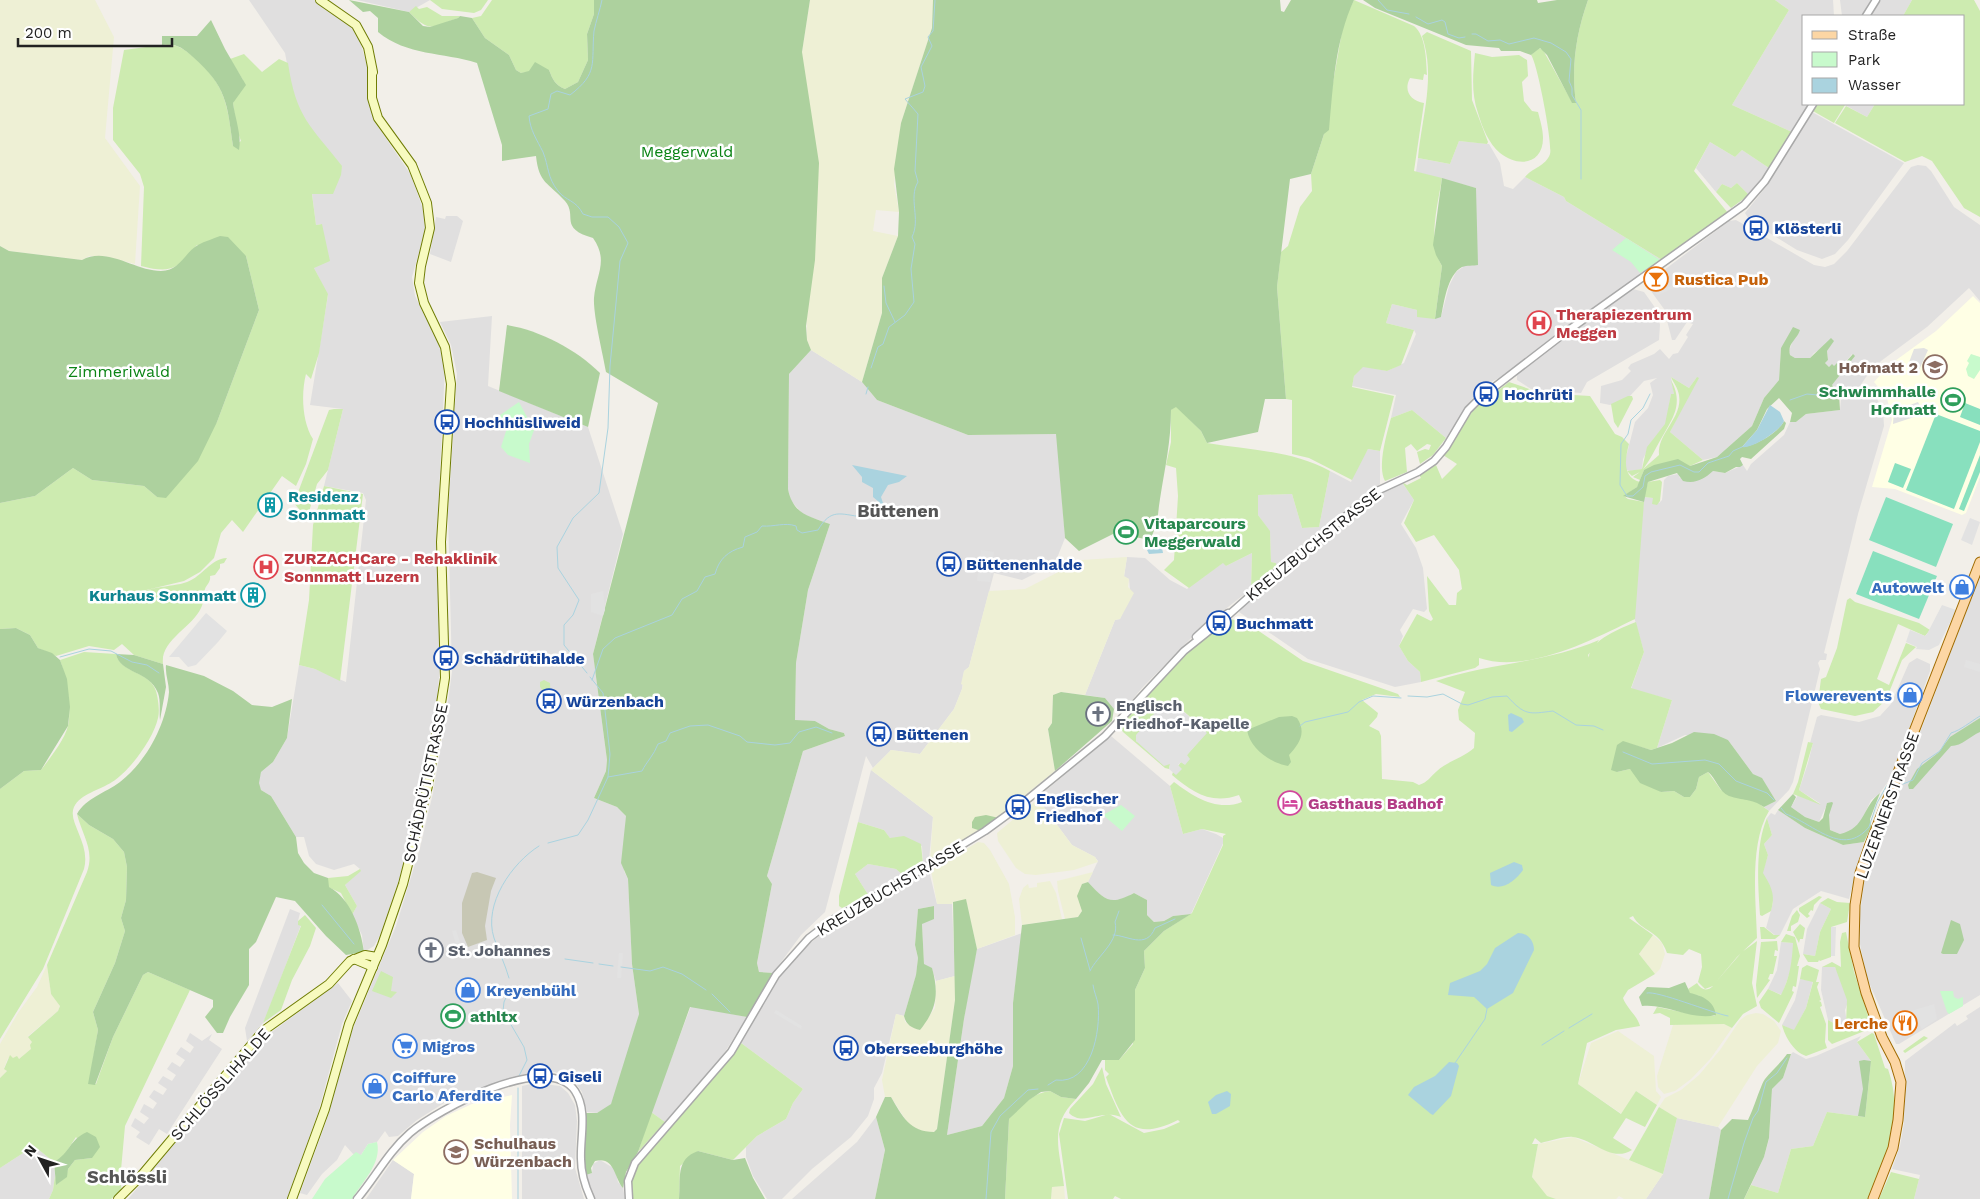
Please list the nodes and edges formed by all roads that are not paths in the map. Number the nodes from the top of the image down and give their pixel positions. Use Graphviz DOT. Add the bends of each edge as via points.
graph roads {
  1 [pos="320,0"];
  2 [pos="1876,0"];
  3 [pos="326,2"];
  4 [pos="1867,15"];
  5 [pos="1812,105"];
  6 [pos="1980,562"];
  7 [pos="377,957"];
  8 [pos="354,960"];
  9 [pos="373,968"];
  10 [pos="359,1198"];
  11 [pos="118,1199"];
  12 [pos="292,1199"];
  13 [pos="591,1199"];
  14 [pos="629,1199"];
  15 [pos="1873,1199"];
  1 -- 3 [label="main road"];
  2 -- 4 [label="street"];
  3 -- 7 [label="main road, SCHÄDRÜTISTRASSE" via="356,25 368,47 378,103 389,131 412,165 427,203 430,232 419,283 424,303 445,347 450,378 441,542 446,647 444,690 419,829"];
  5 -- 14 [label="street, KREUZBUCHSTRASSE" via="1765,181 1744,205 1566,332 1479,399 1434,461 1373,495 1191,644 1105,736 985,831 834,919 804,942 776,975 731,1052 635,1163 628,1181"];
  6 -- 15 [label="main road, LUZERNERSTRASSE" via="1869,847 1858,883 1853,920 1855,954 1868,999 1890,1054 1899,1092 1893,1148"];
  7 -- 8 [label="main road" via="365,955"];
  7 -- 9 [label="main road, SCHÄDRÜTISTRASSE"];
  8 -- 9 [label="main road"];
  8 -- 11 [label="main road, SCHLÖSSLIHALDE" via="318,992 261,1033 145,1172"];
  9 -- 12 [label="main road, SCHÄDRÜTISTRASSE" via="349,1024 325,1109"];
  10 -- 13 [label="street" via="394,1150 424,1122 467,1099 540,1076 564,1081 578,1099 582,1116 581,1169"];
}
